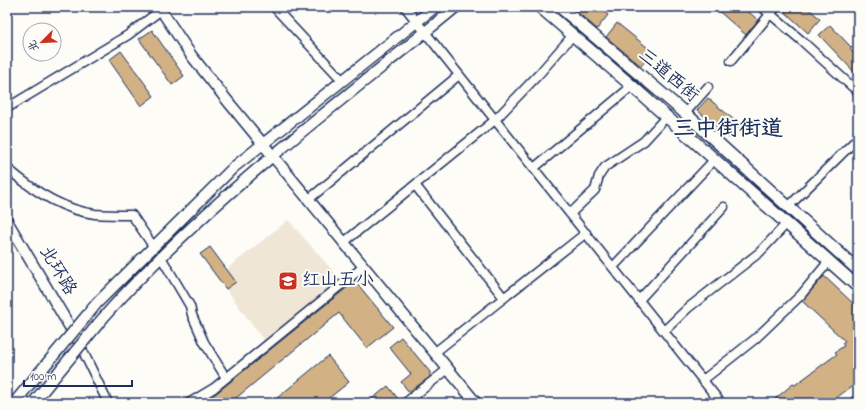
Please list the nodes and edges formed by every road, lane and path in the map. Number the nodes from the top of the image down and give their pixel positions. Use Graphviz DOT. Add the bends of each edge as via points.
graph roads {
  1 [pos="274,7"];
  2 [pos="405,7"];
  3 [pos="435,7"];
  4 [pos="456,7"];
  5 [pos="540,7"];
  6 [pos="560,7"];
  7 [pos="762,7"];
  8 [pos="776,7"];
  9 [pos="160,8"];
  10 [pos="770,14"];
  11 [pos="417,22"];
  12 [pos="425,33"];
  13 [pos="573,35"];
  14 [pos="731,61"];
  15 [pos="459,75"];
  16 [pos="343,81"];
  17 [pos="632,86"];
  18 [pos="708,87"];
  19 [pos="858,92"];
  20 [pos="7,108"];
  21 [pos="685,112"];
  22 [pos="666,117"];
  23 [pos="495,120"];
  24 [pos="858,138"];
  25 [pos="262,144"];
  26 [pos="272,157"];
  27 [pos="715,159"];
  28 [pos="7,168"];
  29 [pos="534,168"];
  30 [pos="415,185"];
  31 [pos="308,200"];
  32 [pos="789,206"];
  33 [pos="724,207"];
  34 [pos="570,214"];
  35 [pos="7,221"];
  36 [pos="788,223"];
  37 [pos="586,233"];
  38 [pos="343,243"];
  39 [pos="153,246"];
  40 [pos="161,257"];
  41 [pos="829,260"];
  42 [pos="363,267"];
  43 [pos="613,267"];
  44 [pos="858,270"];
  45 [pos="858,287"];
  46 [pos="504,298"];
  47 [pos="639,300"];
  48 [pos="664,331"];
  49 [pos="77,339"];
  50 [pos="434,353"];
  51 [pos="448,369"];
  52 [pos="226,378"];
  53 [pos="703,380"];
  54 [pos="858,400"];
  55 [pos="14,403"];
  56 [pos="33,403"];
  57 [pos="108,403"];
  58 [pos="189,403"];
  59 [pos="405,403"];
  60 [pos="476,403"];
  61 [pos="721,403"];
  62 [pos="855,403"];
  1 -- 16 [label="street"];
  2 -- 11 [label="street"];
  3 -- 11 [label="street"];
  4 -- 12 [label="street"];
  5 -- 13 [label="main road"];
  6 -- 21 [label="main road, 三道西街"];
  7 -- 10 [label="street"];
  8 -- 10 [label="street"];
  9 -- 20 [label="street" via="128,35"];
  9 -- 25 [label="street" via="191,55"];
  10 -- 14 [label="street"];
  10 -- 19 [label="street"];
  11 -- 12 [label="street"];
  11 -- 16 [label="street"];
  12 -- 15 [label="street"];
  12 -- 26 [label="street"];
  13 -- 17 [label="main road"];
  13 -- 23 [label="street"];
  15 -- 23 [label="street"];
  15 -- 31 [label="street"];
  16 -- 25 [label="street"];
  17 -- 22 [label="main road"];
  17 -- 29 [label="street"];
  18 -- 21 [label="street"];
  21 -- 32 [label="main road, 三道西街"];
  22 -- 27 [label="main road"];
  22 -- 34 [label="street" via="644,141 605,167 595,190"];
  23 -- 29 [label="street"];
  23 -- 30 [label="street"];
  24 -- 32 [label="street"];
  25 -- 26 [label="street"];
  25 -- 39 [label="street"];
  26 -- 31 [label="street"];
  26 -- 40 [label="street"];
  27 -- 36 [label="main road"];
  27 -- 43 [label="street"];
  28 -- 39 [label="street" via="41,192 69,207 94,214 132,215"];
  29 -- 34 [label="street"];
  30 -- 38 [label="street"];
  30 -- 46 [label="street"];
  31 -- 38 [label="street"];
  32 -- 44 [label="main road, 三道西街"];
  33 -- 47 [label="street"];
  34 -- 37 [label="street"];
  35 -- 49 [label="street, 北环路"];
  36 -- 41 [label="main road"];
  36 -- 48 [label="street" via="760,252 688,308"];
  37 -- 43 [label="street"];
  37 -- 46 [label="street"];
  38 -- 42 [label="street"];
  39 -- 55 [label="street, bridge" via="97,303"];
  40 -- 52 [label="street" via="190,306 204,342"];
  40 -- 56 [label="street, bridge" via="113,306"];
  41 -- 45 [label="main road"];
  41 -- 53 [label="street" via="801,295 755,339"];
  42 -- 50 [label="street"];
  42 -- 52 [label="street"];
  43 -- 47 [label="street"];
  46 -- 50 [label="street"];
  47 -- 48 [label="street"];
  48 -- 53 [label="street"];
  49 -- 57 [label="street"];
  50 -- 51 [label="street"];
  51 -- 59 [label="street"];
  51 -- 60 [label="street"];
  52 -- 58 [label="street"];
  53 -- 61 [label="street"];
  54 -- 62 [label="street"];
}
